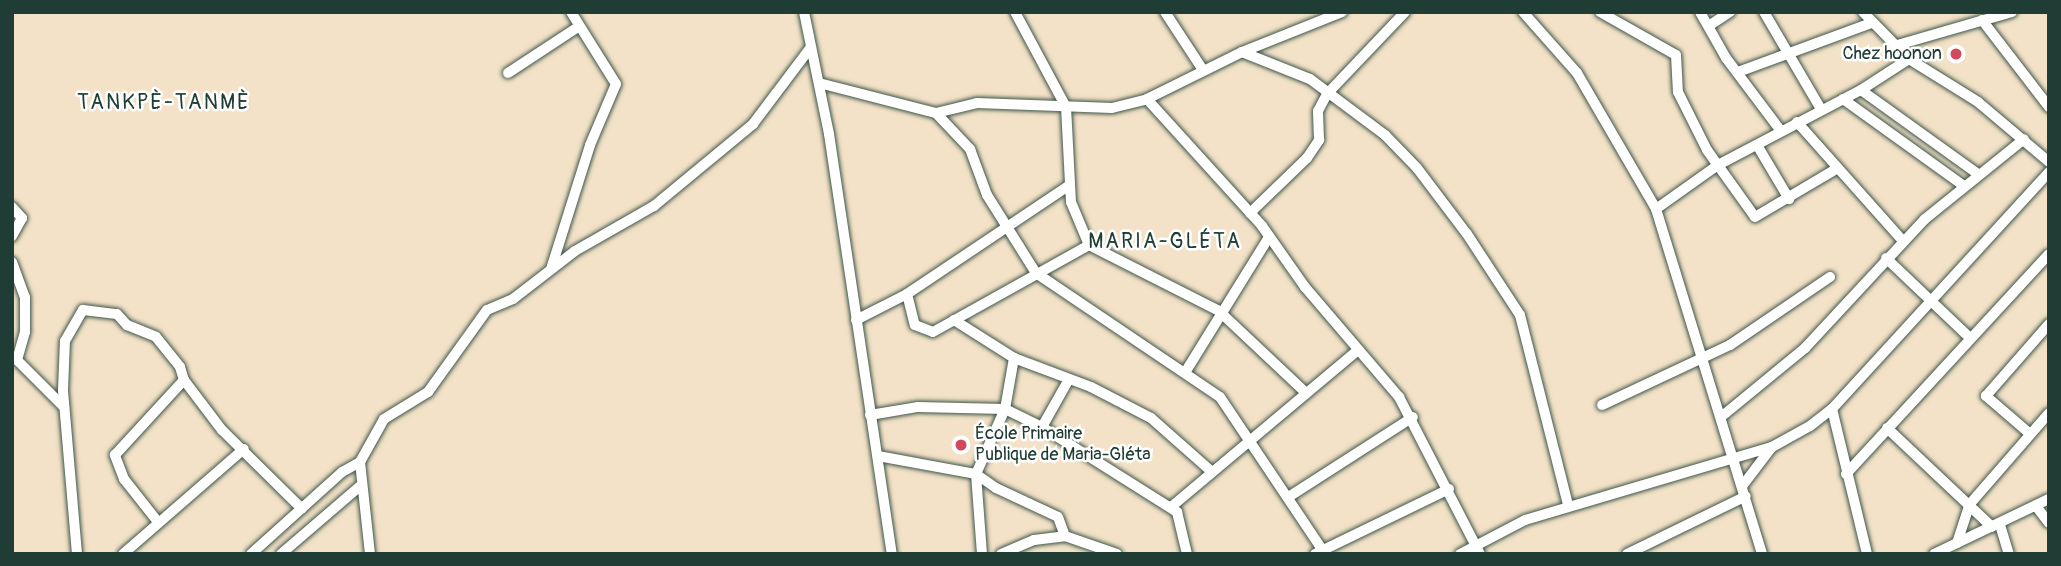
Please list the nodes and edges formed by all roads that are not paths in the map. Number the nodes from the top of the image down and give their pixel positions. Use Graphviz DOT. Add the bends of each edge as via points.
graph roads {
  1 [pos="571,12"];
  2 [pos="804,12"];
  3 [pos="1015,12"];
  4 [pos="1165,12"];
  5 [pos="1405,12"];
  6 [pos="1522,12"];
  7 [pos="1600,12"];
  8 [pos="1700,12"];
  9 [pos="1730,12"];
  10 [pos="1765,12"];
  11 [pos="1863,12"];
  12 [pos="1340,13"];
  13 [pos="2004,13"];
  14 [pos="1620,17"];
  15 [pos="1982,20"];
  16 [pos="1871,23"];
  17 [pos="1710,25"];
  18 [pos="578,27"];
  19 [pos="1894,46"];
  20 [pos="811,47"];
  21 [pos="1242,52"];
  22 [pos="1789,52"];
  23 [pos="1909,59"];
  24 [pos="1203,69"];
  25 [pos="1738,72"];
  26 [pos="508,73"];
  27 [pos="819,83"];
  28 [pos="1861,90"];
  29 [pos="1326,94"];
  30 [pos="1147,99"];
  31 [pos="1843,99"];
  32 [pos="1066,107"];
  33 [pos="2049,107"];
  34 [pos="1821,109"];
  35 [pos="936,113"];
  36 [pos="1797,122"];
  37 [pos="1781,131"];
  38 [pos="2024,139"];
  39 [pos="1757,145"];
  40 [pos="2049,162"];
  41 [pos="1718,165"];
  42 [pos="1838,168"];
  43 [pos="2049,172"];
  44 [pos="1978,174"];
  45 [pos="1070,185"];
  46 [pos="1964,186"];
  47 [pos="1789,199"];
  48 [pos="12,206"];
  49 [pos="1656,209"];
  50 [pos="1250,213"];
  51 [pos="1006,225"];
  52 [pos="12,236"];
  53 [pos="1269,237"];
  54 [pos="1902,241"];
  55 [pos="1089,245"];
  56 [pos="2049,254"];
  57 [pos="1886,258"];
  58 [pos="12,262"];
  59 [pos="551,269"];
  60 [pos="1036,272"];
  61 [pos="1830,277"];
  62 [pos="907,293"];
  63 [pos="1929,302"];
  64 [pos="1219,311"];
  65 [pos="856,320"];
  66 [pos="954,320"];
  67 [pos="2049,324"];
  68 [pos="1970,338"];
  69 [pos="1358,350"];
  70 [pos="15,358"];
  71 [pos="1014,358"];
  72 [pos="1702,360"];
  73 [pos="1186,371"];
  74 [pos="1069,379"];
  75 [pos="184,380"];
  76 [pos="1306,393"];
  77 [pos="1602,405"];
  78 [pos="64,407"];
  79 [pos="1832,409"];
  80 [pos="1005,410"];
  81 [pos="2049,413"];
  82 [pos="870,415"];
  83 [pos="1413,417"];
  84 [pos="1721,417"];
  85 [pos="1042,427"];
  86 [pos="1887,428"];
  87 [pos="2029,433"];
  88 [pos="1251,438"];
  89 [pos="1772,447"];
  90 [pos="244,449"];
  91 [pos="878,456"];
  92 [pos="1733,456"];
  93 [pos="360,462"];
  94 [pos="1211,471"];
  95 [pos="976,474"];
  96 [pos="1846,474"];
  97 [pos="360,486"];
  98 [pos="1449,489"];
  99 [pos="1744,491"];
  100 [pos="1290,496"];
  101 [pos="2049,499"];
  102 [pos="1568,505"];
  103 [pos="1969,505"];
  104 [pos="2036,506"];
  105 [pos="1171,507"];
  106 [pos="302,509"];
  107 [pos="158,522"];
  108 [pos="2049,523"];
  109 [pos="1996,526"];
  110 [pos="1065,536"];
  111 [pos="1957,543"];
  112 [pos="1478,548"];
  113 [pos="1320,552"];
  114 [pos="77,554"];
  115 [pos="123,554"];
  116 [pos="251,554"];
  117 [pos="281,554"];
  118 [pos="370,554"];
  119 [pos="892,554"];
  120 [pos="982,554"];
  121 [pos="1001,554"];
  122 [pos="1117,554"];
  123 [pos="1187,554"];
  124 [pos="1460,554"];
  125 [pos="1627,554"];
  126 [pos="1762,554"];
  127 [pos="1867,554"];
  128 [pos="1934,554"];
  129 [pos="2009,554"];
  1 -- 18 [label="street"];
  2 -- 20 [label="street"];
  3 -- 32 [label="street"];
  4 -- 24 [label="street"];
  5 -- 29 [label="street"];
  6 -- 49 [label="street" via="1577,73"];
  7 -- 14 [label="street"];
  8 -- 17 [label="street"];
  9 -- 17 [label="street"];
  10 -- 22 [label="street"];
  11 -- 16 [label="street"];
  12 -- 21 [label="street"];
  13 -- 15 [label="street"];
  14 -- 41 [label="street" via="1676,55 1678,92"];
  15 -- 19 [label="street"];
  15 -- 33 [label="street"];
  16 -- 19 [label="street"];
  16 -- 22 [label="street"];
  17 -- 25 [label="street" via="1713,39"];
  18 -- 26 [label="street"];
  18 -- 59 [label="street" via="616,84 590,145"];
  19 -- 23 [label="street"];
  20 -- 27 [label="street"];
  20 -- 59 [label="street" via="753,124 654,206"];
  21 -- 24 [label="street"];
  21 -- 29 [label="street" via="1293,70"];
  22 -- 25 [label="street"];
  22 -- 34 [label="street"];
  23 -- 28 [label="street"];
  23 -- 38 [label="street" via="1978,102"];
  24 -- 30 [label="street"];
  25 -- 37 [label="street"];
  27 -- 35 [label="street"];
  27 -- 65 [label="street"];
  28 -- 31 [label="street"];
  28 -- 44 [label="street"];
  29 -- 50 [label="street" via="1318,111 1321,133 1314,148"];
  29 -- 102 [label="street" via="1405,154 1513,299"];
  30 -- 32 [label="street" via="1112,108"];
  30 -- 50 [label="street"];
  31 -- 34 [label="street"];
  31 -- 46 [label="street"];
  32 -- 35 [label="street" via="977,103"];
  32 -- 45 [label="street"];
  34 -- 36 [label="street"];
  35 -- 51 [label="street" via="970,149 974,168"];
  36 -- 37 [label="street"];
  36 -- 42 [label="street"];
  37 -- 39 [label="street"];
  38 -- 40 [label="street"];
  38 -- 44 [label="street"];
  39 -- 41 [label="street"];
  39 -- 47 [label="street"];
  41 -- 47 [label="street" via="1755,218"];
  41 -- 49 [label="street"];
  42 -- 47 [label="street"];
  42 -- 54 [label="street"];
  43 -- 63 [label="street"];
  44 -- 46 [label="street"];
  45 -- 51 [label="street"];
  45 -- 55 [label="street" via="1074,216"];
  46 -- 54 [label="street"];
  48 -- 52 [label="street" via="22,218"];
  49 -- 72 [label="street"];
  50 -- 53 [label="street"];
  51 -- 60 [label="street"];
  51 -- 62 [label="street"];
  53 -- 64 [label="street"];
  53 -- 69 [label="street"];
  54 -- 57 [label="street"];
  55 -- 60 [label="street"];
  55 -- 64 [label="street"];
  56 -- 68 [label="street"];
  57 -- 63 [label="street"];
  57 -- 84 [label="street" via="1805,348"];
  58 -- 70 [label="street" via="25,297 25,332"];
  59 -- 93 [label="street" via="513,299 484,313 428,392 384,419"];
  60 -- 66 [label="street"];
  60 -- 73 [label="street"];
  61 -- 72 [label="street"];
  62 -- 65 [label="street"];
  62 -- 66 [label="street" via="918,329 933,332"];
  63 -- 68 [label="street"];
  63 -- 79 [label="street"];
  64 -- 73 [label="street"];
  64 -- 76 [label="street"];
  65 -- 82 [label="street"];
  66 -- 71 [label="street"];
  67 -- 87 [label="street" via="1986,396"];
  68 -- 86 [label="street"];
  69 -- 76 [label="street"];
  69 -- 83 [label="street"];
  70 -- 78 [label="street"];
  71 -- 74 [label="street"];
  71 -- 80 [label="street"];
  72 -- 77 [label="street"];
  72 -- 84 [label="street"];
  73 -- 88 [label="street" via="1220,397"];
  74 -- 85 [label="street"];
  74 -- 94 [label="street" via="1151,418"];
  75 -- 78 [label="street" via="180,367 156,337 127,325 117,314 86,309 65,341"];
  75 -- 90 [label="street" via="222,430"];
  75 -- 107 [label="street" via="115,455 124,479"];
  76 -- 88 [label="street"];
  78 -- 114 [label="street"];
  79 -- 89 [label="street"];
  79 -- 96 [label="street"];
  80 -- 82 [label="street" via="918,407"];
  80 -- 85 [label="street"];
  80 -- 95 [label="street"];
  81 -- 87 [label="street"];
  82 -- 91 [label="street"];
  83 -- 98 [label="street"];
  83 -- 100 [label="street"];
  84 -- 92 [label="street"];
  85 -- 105 [label="street"];
  86 -- 96 [label="street"];
  86 -- 103 [label="street"];
  87 -- 103 [label="street"];
  88 -- 94 [label="street"];
  88 -- 100 [label="street"];
  89 -- 92 [label="street"];
  89 -- 99 [label="street"];
  90 -- 106 [label="street"];
  90 -- 107 [label="street"];
  91 -- 95 [label="street"];
  91 -- 119 [label="street"];
  92 -- 99 [label="street"];
  92 -- 102 [label="street"];
  93 -- 97 [label="street"];
  93 -- 106 [label="street" via="342,472"];
  94 -- 105 [label="street"];
  95 -- 110 [label="street" via="1058,517"];
  95 -- 120 [label="street"];
  96 -- 127 [label="street"];
  97 -- 117 [label="street"];
  97 -- 118 [label="street"];
  98 -- 112 [label="street"];
  98 -- 113 [label="street"];
  99 -- 125 [label="street"];
  99 -- 126 [label="street"];
  100 -- 113 [label="street"];
  101 -- 104 [label="street"];
  102 -- 112 [label="street"];
  103 -- 109 [label="street"];
  103 -- 111 [label="street"];
  104 -- 108 [label="street"];
  104 -- 109 [label="street"];
  105 -- 123 [label="street" via="1182,519"];
  106 -- 116 [label="street"];
  107 -- 115 [label="street"];
  109 -- 111 [label="street"];
  109 -- 129 [label="street"];
  110 -- 121 [label="street" via="1034,540"];
  110 -- 122 [label="street"];
  111 -- 128 [label="street"];
  112 -- 124 [label="street"];
}
